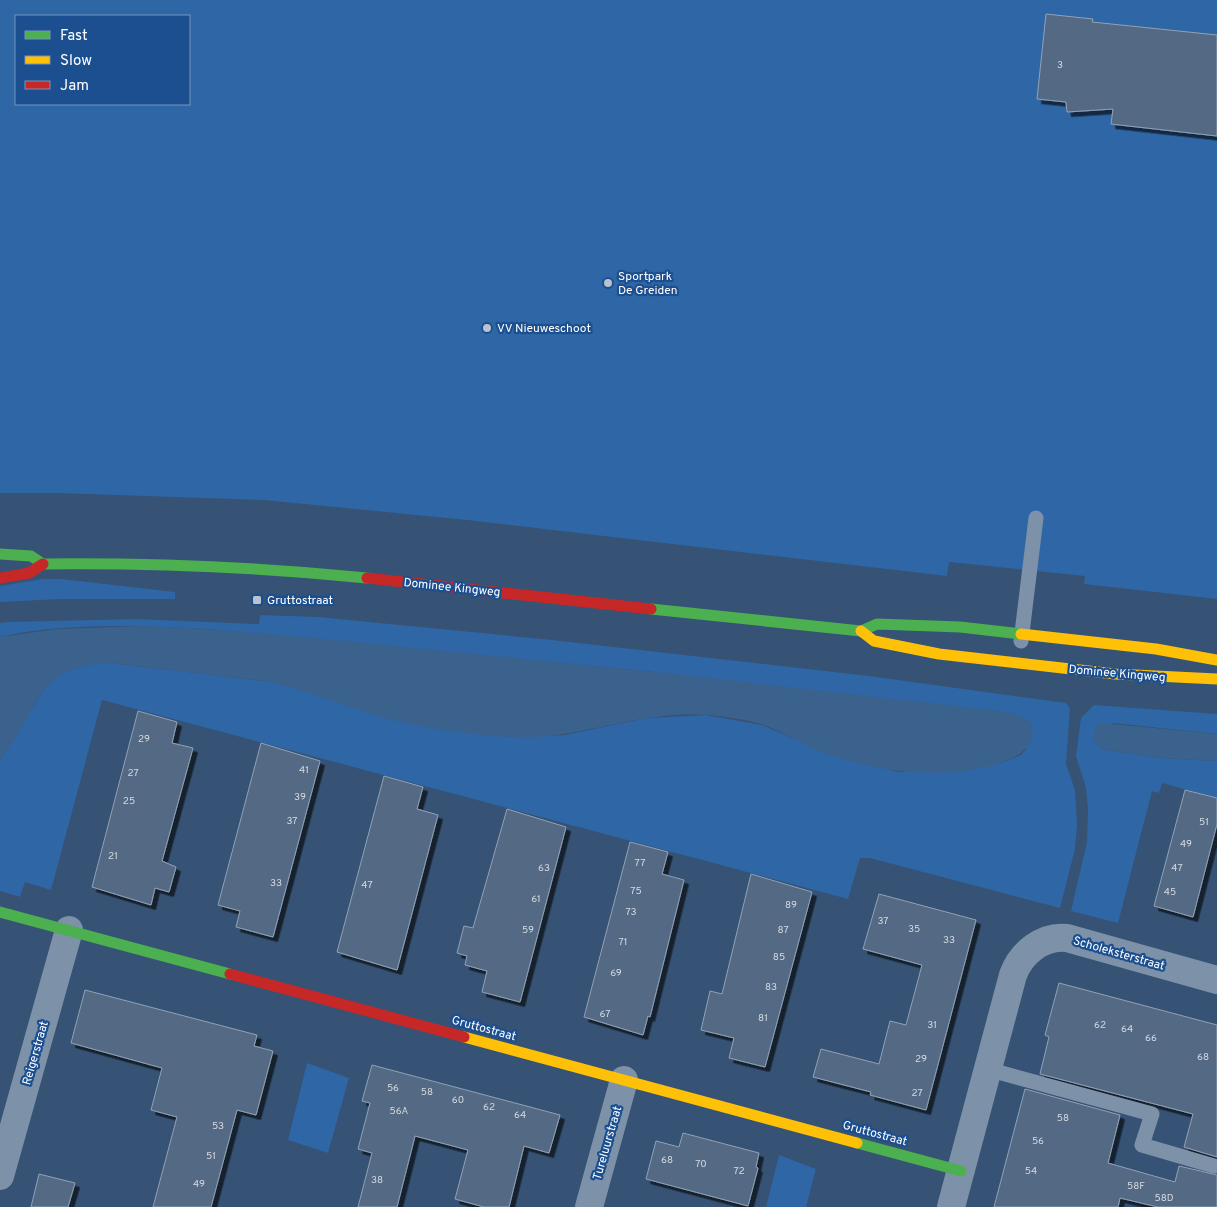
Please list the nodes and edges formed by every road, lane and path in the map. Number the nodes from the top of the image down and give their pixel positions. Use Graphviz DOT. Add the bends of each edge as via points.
graph roads {
  1 [pos="1036,518"];
  2 [pos="0,554"];
  3 [pos="43,564"];
  4 [pos="0,578"];
  5 [pos="861,631"];
  6 [pos="1022,634"];
  7 [pos="1217,660"];
  8 [pos="1018,662"];
  9 [pos="1217,679"];
  10 [pos="0,912"];
  11 [pos="69,930"];
  12 [pos="1217,980"];
  13 [pos="987,1069"];
  14 [pos="624,1080"];
  15 [pos="1214,1166"];
  16 [pos="961,1170"];
  17 [pos="0,1176"];
  18 [pos="589,1207"];
  19 [pos="951,1207"];
  1 -- 6 [label="lane"];
  2 -- 3 [label="main road, Dominee Kingweg" via="31,556"];
  3 -- 4 [label="main road, Dominee Kingweg" via="29,573"];
  3 -- 5 [label="main road, Dominee Kingweg" via="149,563 290,570"];
  5 -- 6 [label="main road, Dominee Kingweg" via="877,624"];
  5 -- 8 [label="main road, Dominee Kingweg" via="874,642 939,654"];
  6 -- 7 [label="main road, Dominee Kingweg" via="1156,649"];
  6 -- 8 [label="lane"];
  8 -- 9 [label="main road, Dominee Kingweg" via="1115,674"];
  10 -- 11 [label="main road, Gruttostraat"];
  11 -- 14 [label="main road, Gruttostraat"];
  11 -- 17 [label="street, Reigerstraat"];
  12 -- 13 [label="street, Scholeksterstraat" via="1067,938 1052,938 1030,950 1016,968"];
  13 -- 15 [label="lane" via="1152,1114 1142,1145"];
  13 -- 16 [label="street, Scholeksterstraat"];
  14 -- 16 [label="main road, Gruttostraat"];
  14 -- 18 [label="street, Tureluurstraat"];
  16 -- 19 [label="street, Scholeksterstraat"];
}
